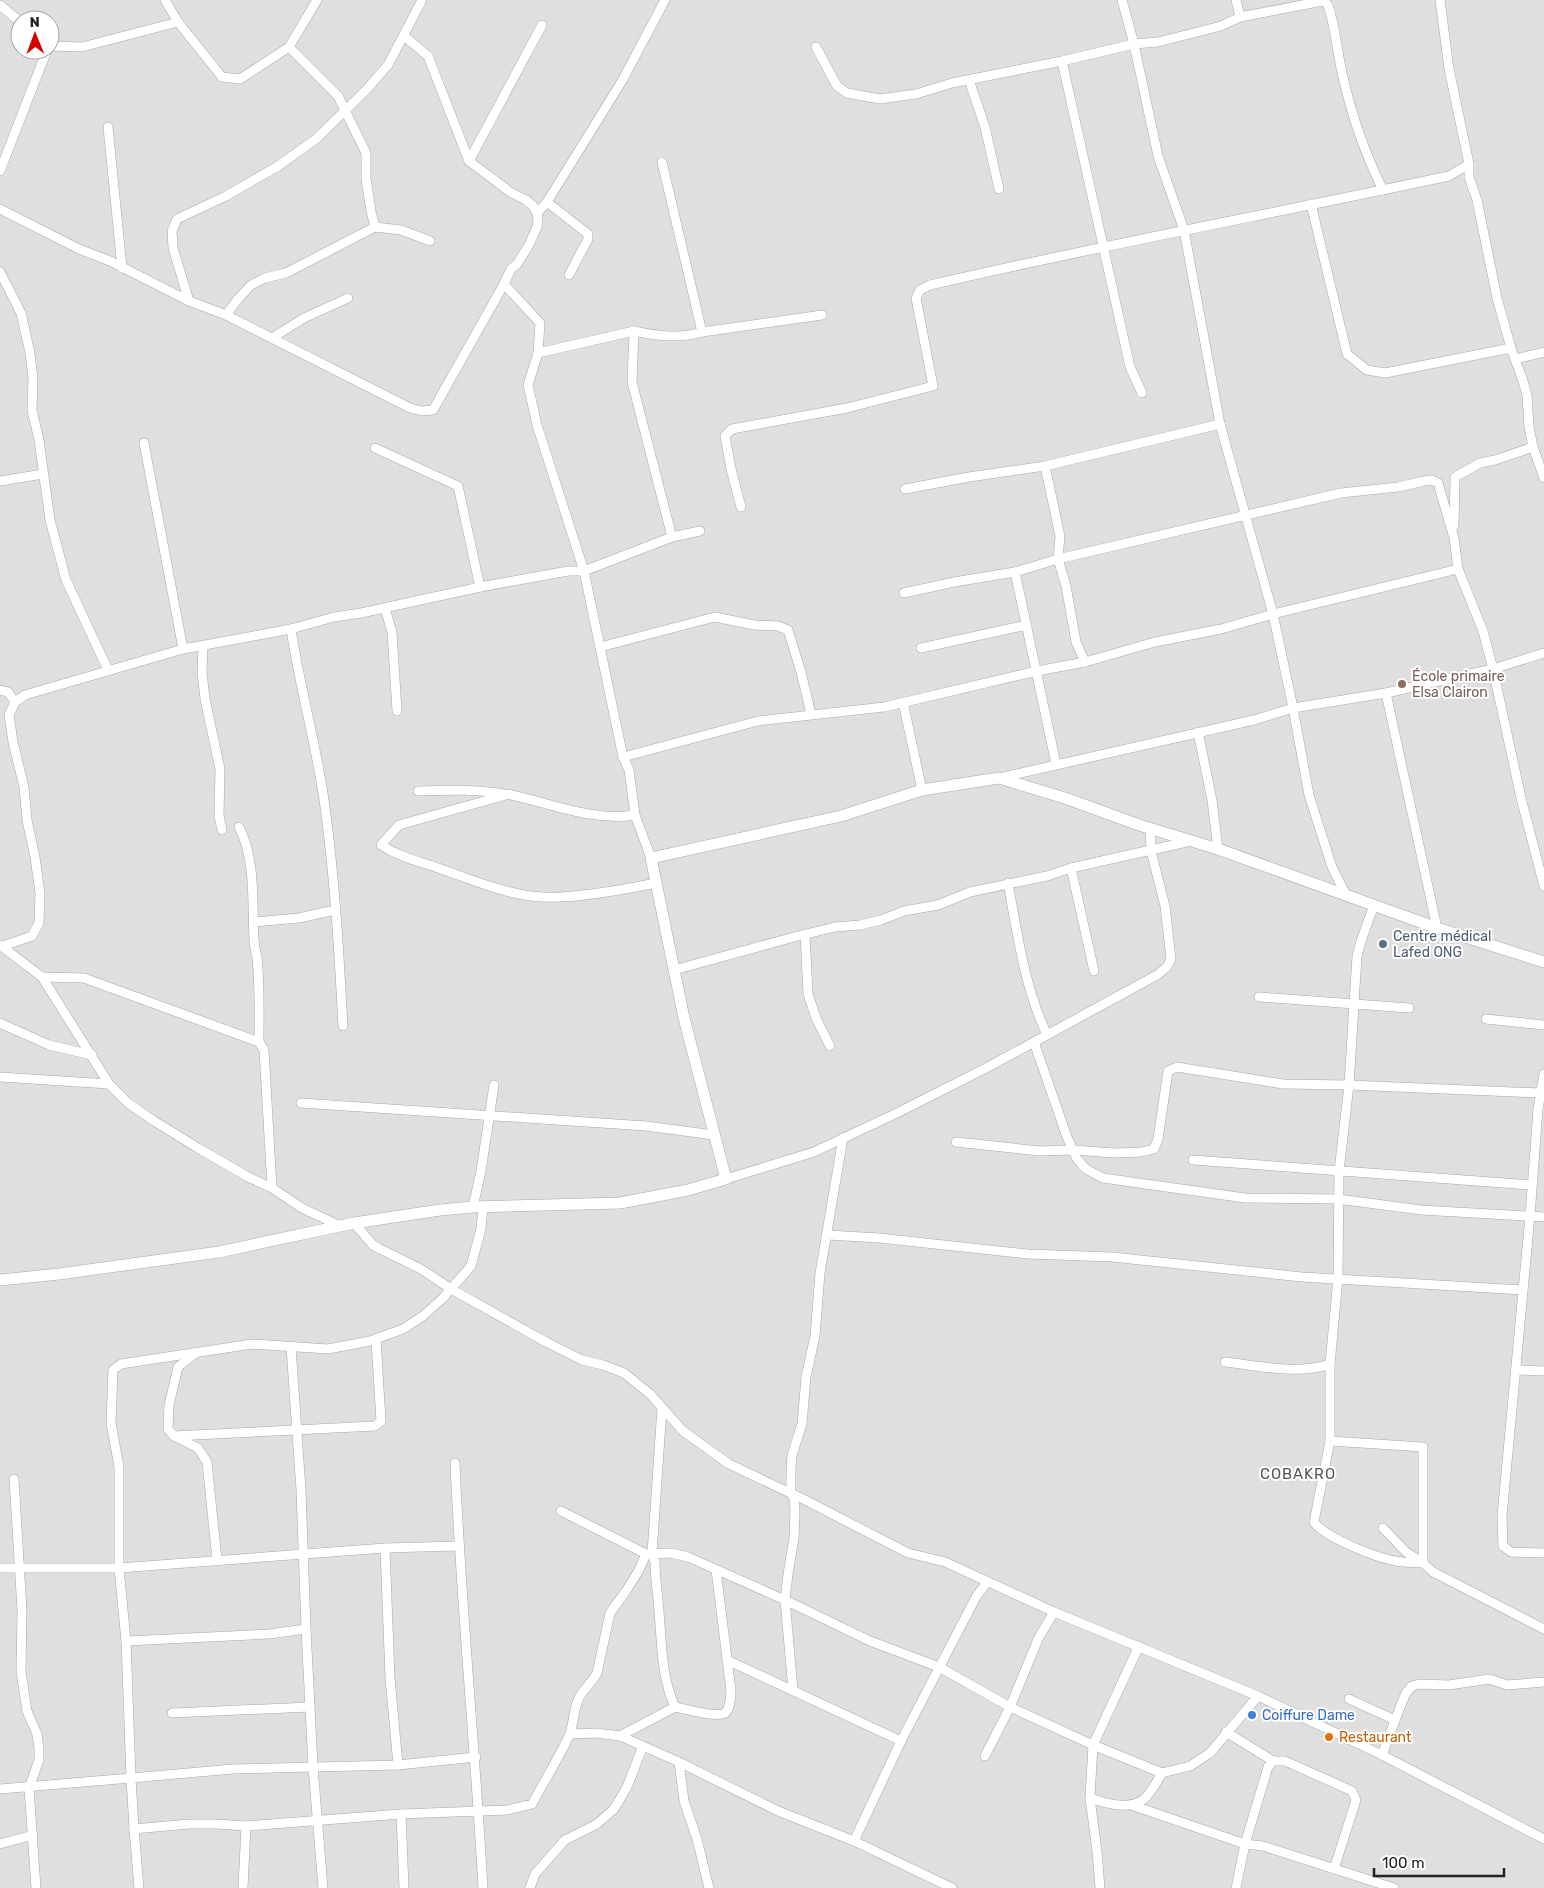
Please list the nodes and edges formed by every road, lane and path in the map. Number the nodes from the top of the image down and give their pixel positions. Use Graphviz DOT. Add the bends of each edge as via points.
graph roads {
  1 [pos="165,0"];
  2 [pos="317,0"];
  3 [pos="422,0"];
  4 [pos="665,0"];
  5 [pos="1122,0"];
  6 [pos="1236,0"];
  7 [pos="1440,0"];
  8 [pos="1324,1"];
  9 [pos="0,5"];
  10 [pos="10,14"];
  11 [pos="1240,17"];
  12 [pos="178,22"];
  13 [pos="542,26"];
  14 [pos="404,36"];
  15 [pos="1134,44"];
  16 [pos="60,46"];
  17 [pos="289,47"];
  18 [pos="816,47"];
  19 [pos="43,60"];
  20 [pos="1062,61"];
  21 [pos="969,80"];
  22 [pos="345,110"];
  23 [pos="108,127"];
  24 [pos="469,161"];
  25 [pos="662,162"];
  26 [pos="1468,164"];
  27 [pos="0,171"];
  28 [pos="999,189"];
  29 [pos="1383,190"];
  30 [pos="547,202"];
  31 [pos="1311,204"];
  32 [pos="0,209"];
  33 [pos="537,213"];
  34 [pos="375,227"];
  35 [pos="1184,230"];
  36 [pos="430,241"];
  37 [pos="1104,247"];
  38 [pos="122,268"];
  39 [pos="0,272"];
  40 [pos="569,275"];
  41 [pos="504,284"];
  42 [pos="348,298"];
  43 [pos="189,301"];
  44 [pos="226,315"];
  45 [pos="822,315"];
  46 [pos="634,331"];
  47 [pos="702,332"];
  48 [pos="272,338"];
  49 [pos="1510,348"];
  50 [pos="1544,352"];
  51 [pos="538,353"];
  52 [pos="1515,358"];
  53 [pos="1142,393"];
  54 [pos="1220,424"];
  55 [pos="144,443"];
  56 [pos="1533,447"];
  57 [pos="375,448"];
  58 [pos="1045,466"];
  59 [pos="43,474"];
  60 [pos="1544,478"];
  61 [pos="0,481"];
  62 [pos="906,489"];
  63 [pos="741,507"];
  64 [pos="1246,515"];
  65 [pos="700,531"];
  66 [pos="672,537"];
  67 [pos="1454,538"];
  68 [pos="1058,559"];
  69 [pos="1458,569"];
  70 [pos="584,571"];
  71 [pos="1015,572"];
  72 [pos="480,587"];
  73 [pos="904,593"];
  74 [pos="385,608"];
  75 [pos="1273,614"];
  76 [pos="1027,625"];
  77 [pos="291,629"];
  78 [pos="203,646"];
  79 [pos="600,647"];
  80 [pos="921,648"];
  81 [pos="184,649"];
  82 [pos="1544,652"];
  83 [pos="1085,662"];
  84 [pos="1493,669"];
  85 [pos="108,670"];
  86 [pos="1037,671"];
  87 [pos="0,690"];
  88 [pos="1386,693"];
  89 [pos="15,702"];
  90 [pos="903,702"];
  91 [pos="1293,708"];
  92 [pos="397,711"];
  93 [pos="812,714"];
  94 [pos="1198,732"];
  95 [pos="623,757"];
  96 [pos="1056,764"];
  97 [pos="999,778"];
  98 [pos="922,790"];
  99 [pos="418,791"];
  100 [pos="509,794"];
  101 [pos="635,815"];
  102 [pos="239,826"];
  103 [pos="1150,828"];
  104 [pos="222,830"];
  105 [pos="1191,841"];
  106 [pos="1218,849"];
  107 [pos="1151,851"];
  108 [pos="651,858"];
  109 [pos="1071,868"];
  110 [pos="656,883"];
  111 [pos="1008,883"];
  112 [pos="1544,886"];
  113 [pos="1346,895"];
  114 [pos="1374,905"];
  115 [pos="335,910"];
  116 [pos="254,922"];
  117 [pos="1437,928"];
  118 [pos="805,934"];
  119 [pos="1,945"];
  120 [pos="1544,962"];
  121 [pos="674,970"];
  122 [pos="1094,971"];
  123 [pos="42,977"];
  124 [pos="1260,997"];
  125 [pos="1355,1004"];
  126 [pos="1409,1008"];
  127 [pos="1486,1019"];
  128 [pos="0,1024"];
  129 [pos="1544,1024"];
  130 [pos="344,1026"];
  131 [pos="1047,1034"];
  132 [pos="259,1042"];
  133 [pos="1034,1042"];
  134 [pos="830,1046"];
  135 [pos="92,1055"];
  136 [pos="1544,1074"];
  137 [pos="0,1077"];
  138 [pos="109,1084"];
  139 [pos="1349,1085"];
  140 [pos="494,1086"];
  141 [pos="1540,1093"];
  142 [pos="301,1103"];
  143 [pos="1541,1109"];
  144 [pos="489,1117"];
  145 [pos="714,1135"];
  146 [pos="843,1138"];
  147 [pos="956,1142"];
  148 [pos="1073,1150"];
  149 [pos="1193,1160"];
  150 [pos="1339,1171"];
  151 [pos="726,1179"];
  152 [pos="1531,1185"];
  153 [pos="272,1188"];
  154 [pos="1338,1200"];
  155 [pos="478,1207"];
  156 [pos="1530,1216"];
  157 [pos="1544,1217"];
  158 [pos="354,1223"];
  159 [pos="340,1226"];
  160 [pos="828,1236"];
  161 [pos="1338,1278"];
  162 [pos="0,1280"];
  163 [pos="451,1289"];
  164 [pos="1523,1290"];
  165 [pos="376,1339"];
  166 [pos="291,1347"];
  167 [pos="196,1353"];
  168 [pos="1226,1362"];
  169 [pos="1330,1364"];
  170 [pos="1516,1370"];
  171 [pos="1544,1371"];
  172 [pos="662,1408"];
  173 [pos="297,1429"];
  174 [pos="174,1436"];
  175 [pos="1330,1441"];
  176 [pos="455,1463"];
  177 [pos="14,1479"];
  178 [pos="791,1493"];
  179 [pos="560,1511"];
  180 [pos="1383,1528"];
  181 [pos="458,1546"];
  182 [pos="385,1548"];
  183 [pos="1544,1553"];
  184 [pos="303,1554"];
  185 [pos="649,1554"];
  186 [pos="217,1560"];
  187 [pos="1423,1563"];
  188 [pos="0,1568"];
  189 [pos="20,1568"];
  190 [pos="119,1568"];
  191 [pos="716,1570"];
  192 [pos="987,1582"];
  193 [pos="785,1600"];
  194 [pos="1054,1612"];
  195 [pos="306,1629"];
  196 [pos="1544,1629"];
  197 [pos="126,1641"];
  198 [pos="1139,1646"];
  199 [pos="728,1660"];
  200 [pos="938,1667"];
  201 [pos="1544,1682"];
  202 [pos="793,1690"];
  203 [pos="1258,1696"];
  204 [pos="1349,1699"];
  205 [pos="310,1707"];
  206 [pos="675,1707"];
  207 [pos="1010,1707"];
  208 [pos="172,1713"];
  209 [pos="1395,1720"];
  210 [pos="1226,1732"];
  211 [pos="570,1734"];
  212 [pos="620,1736"];
  213 [pos="901,1741"];
  214 [pos="1093,1745"];
  215 [pos="643,1746"];
  216 [pos="1382,1755"];
  217 [pos="985,1756"];
  218 [pos="476,1757"];
  219 [pos="1272,1760"];
  220 [pos="679,1762"];
  221 [pos="398,1765"];
  222 [pos="313,1767"];
  223 [pos="1162,1773"];
  224 [pos="131,1778"];
  225 [pos="29,1788"];
  226 [pos="0,1789"];
  227 [pos="1090,1798"];
  228 [pos="1131,1805"];
  229 [pos="479,1811"];
  230 [pos="401,1814"];
  231 [pos="318,1819"];
  232 [pos="246,1826"];
  233 [pos="134,1829"];
  234 [pos="32,1835"];
  235 [pos="1544,1839"];
  236 [pos="854,1841"];
  237 [pos="0,1844"];
  238 [pos="1245,1844"];
  239 [pos="1334,1869"];
  240 [pos="36,1888"];
  241 [pos="139,1888"];
  242 [pos="243,1888"];
  243 [pos="323,1888"];
  244 [pos="404,1888"];
  245 [pos="483,1888"];
  246 [pos="530,1888"];
  247 [pos="709,1888"];
  248 [pos="952,1888"];
  249 [pos="1100,1888"];
  250 [pos="1236,1888"];
  251 [pos="1394,1888"];
  1 -- 12 [label="street"];
  2 -- 17 [label="street"];
  3 -- 14 [label="street"];
  4 -- 30 [label="street" via="622,82"];
  5 -- 15 [label="street"];
  6 -- 11 [label="street"];
  7 -- 26 [label="street" via="1449,69"];
  8 -- 11 [label="street"];
  8 -- 29 [label="street" via="1333,22 1348,99"];
  9 -- 10 [label="street"];
  11 -- 15 [label="street" via="1221,26 1158,42"];
  12 -- 16 [label="street" via="82,47"];
  12 -- 17 [label="street" via="222,76 240,79"];
  13 -- 24 [label="street"];
  14 -- 22 [label="street" via="388,65"];
  14 -- 24 [label="street" via="428,56"];
  15 -- 20 [label="street"];
  15 -- 35 [label="street" via="1158,156"];
  17 -- 22 [label="street" via="338,96"];
  18 -- 21 [label="street" via="838,86 847,93 860,96 880,99 916,94"];
  19 -- 27 [label="street"];
  20 -- 21 [label="street"];
  20 -- 37 [label="street"];
  21 -- 28 [label="street"];
  22 -- 34 [label="street" via="366,153 366,179"];
  22 -- 43 [label="street" via="316,139 278,166 177,219 172,231 173,248"];
  23 -- 38 [label="street"];
  24 -- 33 [label="street" via="526,200"];
  25 -- 47 [label="street"];
  26 -- 29 [label="street" via="1449,176"];
  26 -- 49 [label="street"];
  29 -- 31 [label="street"];
  30 -- 33 [label="street"];
  30 -- 40 [label="street" via="588,234"];
  31 -- 35 [label="street"];
  31 -- 49 [label="street" via="1348,354 1368,370 1385,373"];
  32 -- 38 [label="street"];
  33 -- 41 [label="street" via="529,245"];
  34 -- 36 [label="street" via="402,230"];
  34 -- 44 [label="street" via="286,273 265,278 251,286"];
  35 -- 37 [label="street"];
  35 -- 54 [label="street"];
  37 -- 53 [label="street" via="1130,367"];
  37 -- 63 [label="street" via="920,290 916,298 933,386 847,408 732,429 724,436"];
  38 -- 43 [label="street"];
  39 -- 59 [label="street" via="21,313 30,353 32,410"];
  41 -- 48 [label="street" via="433,410 422,412 410,408"];
  41 -- 51 [label="street" via="540,323"];
  42 -- 48 [label="street" via="304,318"];
  43 -- 44 [label="street"];
  44 -- 48 [label="street"];
  45 -- 47 [label="street"];
  46 -- 47 [label="street" via="658,336 689,336"];
  46 -- 51 [label="street"];
  46 -- 66 [label="street" via="632,382"];
  49 -- 52 [label="street"];
  50 -- 52 [label="street"];
  51 -- 70 [label="street" via="528,385 537,425"];
  52 -- 56 [label="street" via="1527,395"];
  54 -- 58 [label="street"];
  54 -- 64 [label="street"];
  55 -- 81 [label="street"];
  56 -- 60 [label="street"];
  56 -- 67 [label="street" via="1480,463 1455,476"];
  57 -- 72 [label="street" via="458,486"];
  58 -- 62 [label="street"];
  58 -- 68 [label="street" via="1060,536"];
  59 -- 61 [label="street"];
  59 -- 85 [label="street" via="50,520 66,580"];
  64 -- 67 [label="street" via="1341,493 1432,480 1438,483"];
  64 -- 68 [label="street"];
  64 -- 75 [label="street"];
  65 -- 66 [label="street"];
  66 -- 70 [label="street"];
  67 -- 69 [label="street"];
  68 -- 71 [label="street"];
  68 -- 83 [label="street" via="1076,642"];
  69 -- 75 [label="street"];
  69 -- 84 [label="street" via="1483,631"];
  70 -- 72 [label="street"];
  70 -- 79 [label="street"];
  71 -- 73 [label="street"];
  71 -- 76 [label="street"];
  72 -- 74 [label="street"];
  74 -- 77 [label="street"];
  74 -- 92 [label="street" via="392,632"];
  75 -- 83 [label="street"];
  75 -- 91 [label="street"];
  76 -- 80 [label="street"];
  76 -- 86 [label="street"];
  77 -- 78 [label="street"];
  77 -- 115 [label="street" via="324,801"];
  78 -- 81 [label="street"];
  78 -- 104 [label="street" via="205,699 220,769 219,816"];
  79 -- 93 [label="street" via="715,616 754,625 778,626 788,630"];
  79 -- 95 [label="street"];
  81 -- 85 [label="street"];
  82 -- 84 [label="street"];
  83 -- 86 [label="street"];
  84 -- 88 [label="street"];
  84 -- 112 [label="street"];
  85 -- 89 [label="street" via="25,695"];
  86 -- 90 [label="street"];
  86 -- 96 [label="street"];
  87 -- 89 [label="street" via="8,692"];
  88 -- 91 [label="street"];
  88 -- 117 [label="street"];
  89 -- 119 [label="street" via="9,715 38,874 39,923 32,936"];
  90 -- 93 [label="street"];
  90 -- 98 [label="street"];
  91 -- 94 [label="street"];
  91 -- 113 [label="street" via="1309,795 1332,867"];
  93 -- 95 [label="street" via="758,721"];
  94 -- 96 [label="street"];
  94 -- 106 [label="street"];
  95 -- 101 [label="street" via="630,777"];
  96 -- 97 [label="street"];
  97 -- 98 [label="street"];
  97 -- 103 [label="street"];
  98 -- 108 [label="street" via="841,816"];
  99 -- 100 [label="street"];
  100 -- 101 [label="street" via="607,816"];
  100 -- 110 [label="street" via="400,826 381,845 406,859 532,897 556,898"];
  101 -- 108 [label="street"];
  102 -- 116 [label="street" via="250,861"];
  103 -- 105 [label="street"];
  103 -- 107 [label="street"];
  105 -- 106 [label="street"];
  105 -- 107 [label="street"];
  106 -- 113 [label="street"];
  107 -- 109 [label="street"];
  107 -- 131 [label="street" via="1165,906 1171,959 1157,975"];
  108 -- 110 [label="street"];
  109 -- 111 [label="street"];
  109 -- 122 [label="street"];
  110 -- 121 [label="street"];
  111 -- 118 [label="street" via="881,920"];
  111 -- 131 [label="street" via="1026,980"];
  113 -- 114 [label="street"];
  114 -- 117 [label="street"];
  114 -- 125 [label="street" via="1357,956"];
  115 -- 116 [label="street" via="299,918"];
  115 -- 130 [label="street"];
  116 -- 132 [label="street" via="260,1004"];
  117 -- 120 [label="street"];
  118 -- 121 [label="street"];
  118 -- 134 [label="street" via="808,994"];
  119 -- 123 [label="street"];
  121 -- 145 [label="street"];
  123 -- 132 [label="street" via="84,978"];
  123 -- 135 [label="street"];
  124 -- 125 [label="street"];
  125 -- 126 [label="street"];
  125 -- 139 [label="street"];
  127 -- 129 [label="street"];
  128 -- 135 [label="street" via="48,1045"];
  131 -- 133 [label="street"];
  132 -- 153 [label="street" via="264,1050"];
  133 -- 146 [label="street"];
  133 -- 148 [label="street"];
  135 -- 138 [label="street"];
  136 -- 141 [label="street"];
  137 -- 138 [label="street"];
  138 -- 153 [label="street" via="128,1103 154,1121"];
  139 -- 141 [label="street"];
  139 -- 148 [label="street" via="1283,1084 1172,1068 1168,1071 1154,1149 1114,1153"];
  139 -- 150 [label="street"];
  140 -- 144 [label="street"];
  141 -- 143 [label="street"];
  142 -- 144 [label="street"];
  143 -- 152 [label="street"];
  144 -- 145 [label="street" via="646,1126"];
  144 -- 155 [label="street"];
  145 -- 151 [label="street"];
  146 -- 151 [label="street" via="814,1152"];
  146 -- 160 [label="street"];
  147 -- 148 [label="street" via="1040,1151"];
  148 -- 154 [label="street" via="1086,1169 1103,1178 1246,1198"];
  149 -- 150 [label="street"];
  150 -- 152 [label="street"];
  150 -- 154 [label="street"];
  151 -- 155 [label="street" via="620,1203"];
  152 -- 156 [label="street"];
  153 -- 159 [label="street" via="302,1208"];
  154 -- 156 [label="street" via="1421,1210"];
  154 -- 161 [label="street"];
  155 -- 158 [label="street"];
  155 -- 163 [label="street" via="481,1229 471,1266"];
  156 -- 157 [label="street"];
  156 -- 164 [label="street"];
  158 -- 159 [label="street"];
  158 -- 163 [label="street" via="373,1245 422,1269"];
  159 -- 162 [label="street" via="219,1252"];
  160 -- 161 [label="street"];
  160 -- 178 [label="street" via="820,1273 802,1424 790,1468"];
  161 -- 164 [label="street"];
  161 -- 169 [label="street"];
  163 -- 165 [label="street" via="423,1316 403,1329"];
  163 -- 172 [label="street" via="582,1360 624,1373"];
  164 -- 170 [label="street"];
  165 -- 166 [label="street" via="328,1349"];
  165 -- 173 [label="street" via="381,1421 375,1426"];
  166 -- 167 [label="street" via="252,1344"];
  166 -- 173 [label="street"];
  167 -- 174 [label="street" via="178,1367 169,1405 168,1429"];
  167 -- 190 [label="street" via="121,1364 112,1370 111,1423 119,1467"];
  168 -- 169 [label="street" via="1299,1370"];
  169 -- 175 [label="street"];
  170 -- 171 [label="street"];
  170 -- 183 [label="street" via="1502,1516 1503,1546 1511,1552"];
  172 -- 178 [label="street" via="683,1431 729,1464"];
  172 -- 185 [label="street"];
  173 -- 174 [label="street"];
  173 -- 184 [label="street"];
  174 -- 186 [label="street" via="198,1448 207,1462"];
  175 -- 187 [label="street" via="1314,1522 1318,1528 1350,1546 1396,1561"];
  175 -- 187 [label="street" via="1423,1447"];
  176 -- 181 [label="street"];
  177 -- 189 [label="street"];
  178 -- 192 [label="street" via="908,1553 945,1562"];
  178 -- 193 [label="street" via="796,1511"];
  179 -- 185 [label="street"];
  180 -- 187 [label="street" via="1406,1552"];
  181 -- 182 [label="street"];
  181 -- 218 [label="street"];
  182 -- 184 [label="street"];
  182 -- 221 [label="street" via="390,1678"];
  184 -- 186 [label="street"];
  184 -- 195 [label="street"];
  185 -- 191 [label="street" via="671,1553 688,1557"];
  185 -- 206 [label="street" via="655,1562 663,1668"];
  185 -- 211 [label="street" via="610,1614 597,1673 579,1697"];
  186 -- 190 [label="street"];
  187 -- 196 [label="street" via="1433,1572"];
  188 -- 189 [label="street"];
  189 -- 190 [label="street"];
  189 -- 225 [label="street" via="21,1672 27,1711 39,1748"];
  190 -- 197 [label="street"];
  191 -- 193 [label="street"];
  191 -- 199 [label="street"];
  192 -- 194 [label="street"];
  192 -- 200 [label="street"];
  193 -- 200 [label="street" via="870,1641"];
  193 -- 202 [label="street"];
  194 -- 198 [label="street"];
  194 -- 207 [label="street" via="1039,1636"];
  195 -- 197 [label="street" via="269,1634"];
  195 -- 205 [label="street"];
  197 -- 224 [label="street"];
  198 -- 203 [label="street"];
  198 -- 214 [label="street"];
  199 -- 202 [label="street"];
  199 -- 206 [label="street" via="731,1691 726,1712 719,1715"];
  200 -- 207 [label="street"];
  200 -- 213 [label="street"];
  201 -- 209 [label="street" via="1507,1685 1489,1679 1449,1685 1419,1684 1406,1693"];
  202 -- 213 [label="street"];
  203 -- 210 [label="street"];
  203 -- 216 [label="street"];
  204 -- 209 [label="street"];
  205 -- 208 [label="street"];
  205 -- 222 [label="street"];
  206 -- 212 [label="street"];
  207 -- 214 [label="street"];
  207 -- 217 [label="street"];
  209 -- 216 [label="street"];
  210 -- 219 [label="street"];
  210 -- 223 [label="street" via="1210,1753 1190,1766"];
  211 -- 212 [label="street"];
  211 -- 229 [label="street" via="532,1804 508,1810"];
  212 -- 215 [label="street"];
  213 -- 236 [label="street"];
  214 -- 223 [label="street"];
  214 -- 227 [label="street"];
  215 -- 220 [label="street"];
  215 -- 246 [label="street" via="627,1787 614,1809 597,1824 565,1840 534,1874"];
  216 -- 235 [label="street"];
  218 -- 221 [label="street"];
  218 -- 229 [label="street"];
  219 -- 238 [label="street"];
  219 -- 239 [label="street" via="1285,1761 1352,1791 1356,1800"];
  220 -- 236 [label="street" via="778,1811"];
  220 -- 247 [label="street" via="684,1801"];
  221 -- 222 [label="street"];
  222 -- 224 [label="street" via="233,1769"];
  222 -- 231 [label="street"];
  223 -- 228 [label="street" via="1145,1798"];
  224 -- 225 [label="street"];
  224 -- 233 [label="street"];
  225 -- 226 [label="street"];
  225 -- 234 [label="street"];
  227 -- 228 [label="street"];
  227 -- 249 [label="street"];
  228 -- 238 [label="street"];
  229 -- 230 [label="street"];
  229 -- 245 [label="street"];
  230 -- 231 [label="street"];
  230 -- 244 [label="street"];
  231 -- 232 [label="street"];
  231 -- 243 [label="street"];
  232 -- 233 [label="street" via="207,1824"];
  232 -- 242 [label="street"];
  233 -- 241 [label="street"];
  234 -- 237 [label="street"];
  234 -- 240 [label="street"];
  236 -- 248 [label="street"];
  238 -- 239 [label="street" via="1263,1846"];
  238 -- 250 [label="street"];
  239 -- 251 [label="street"];
}
